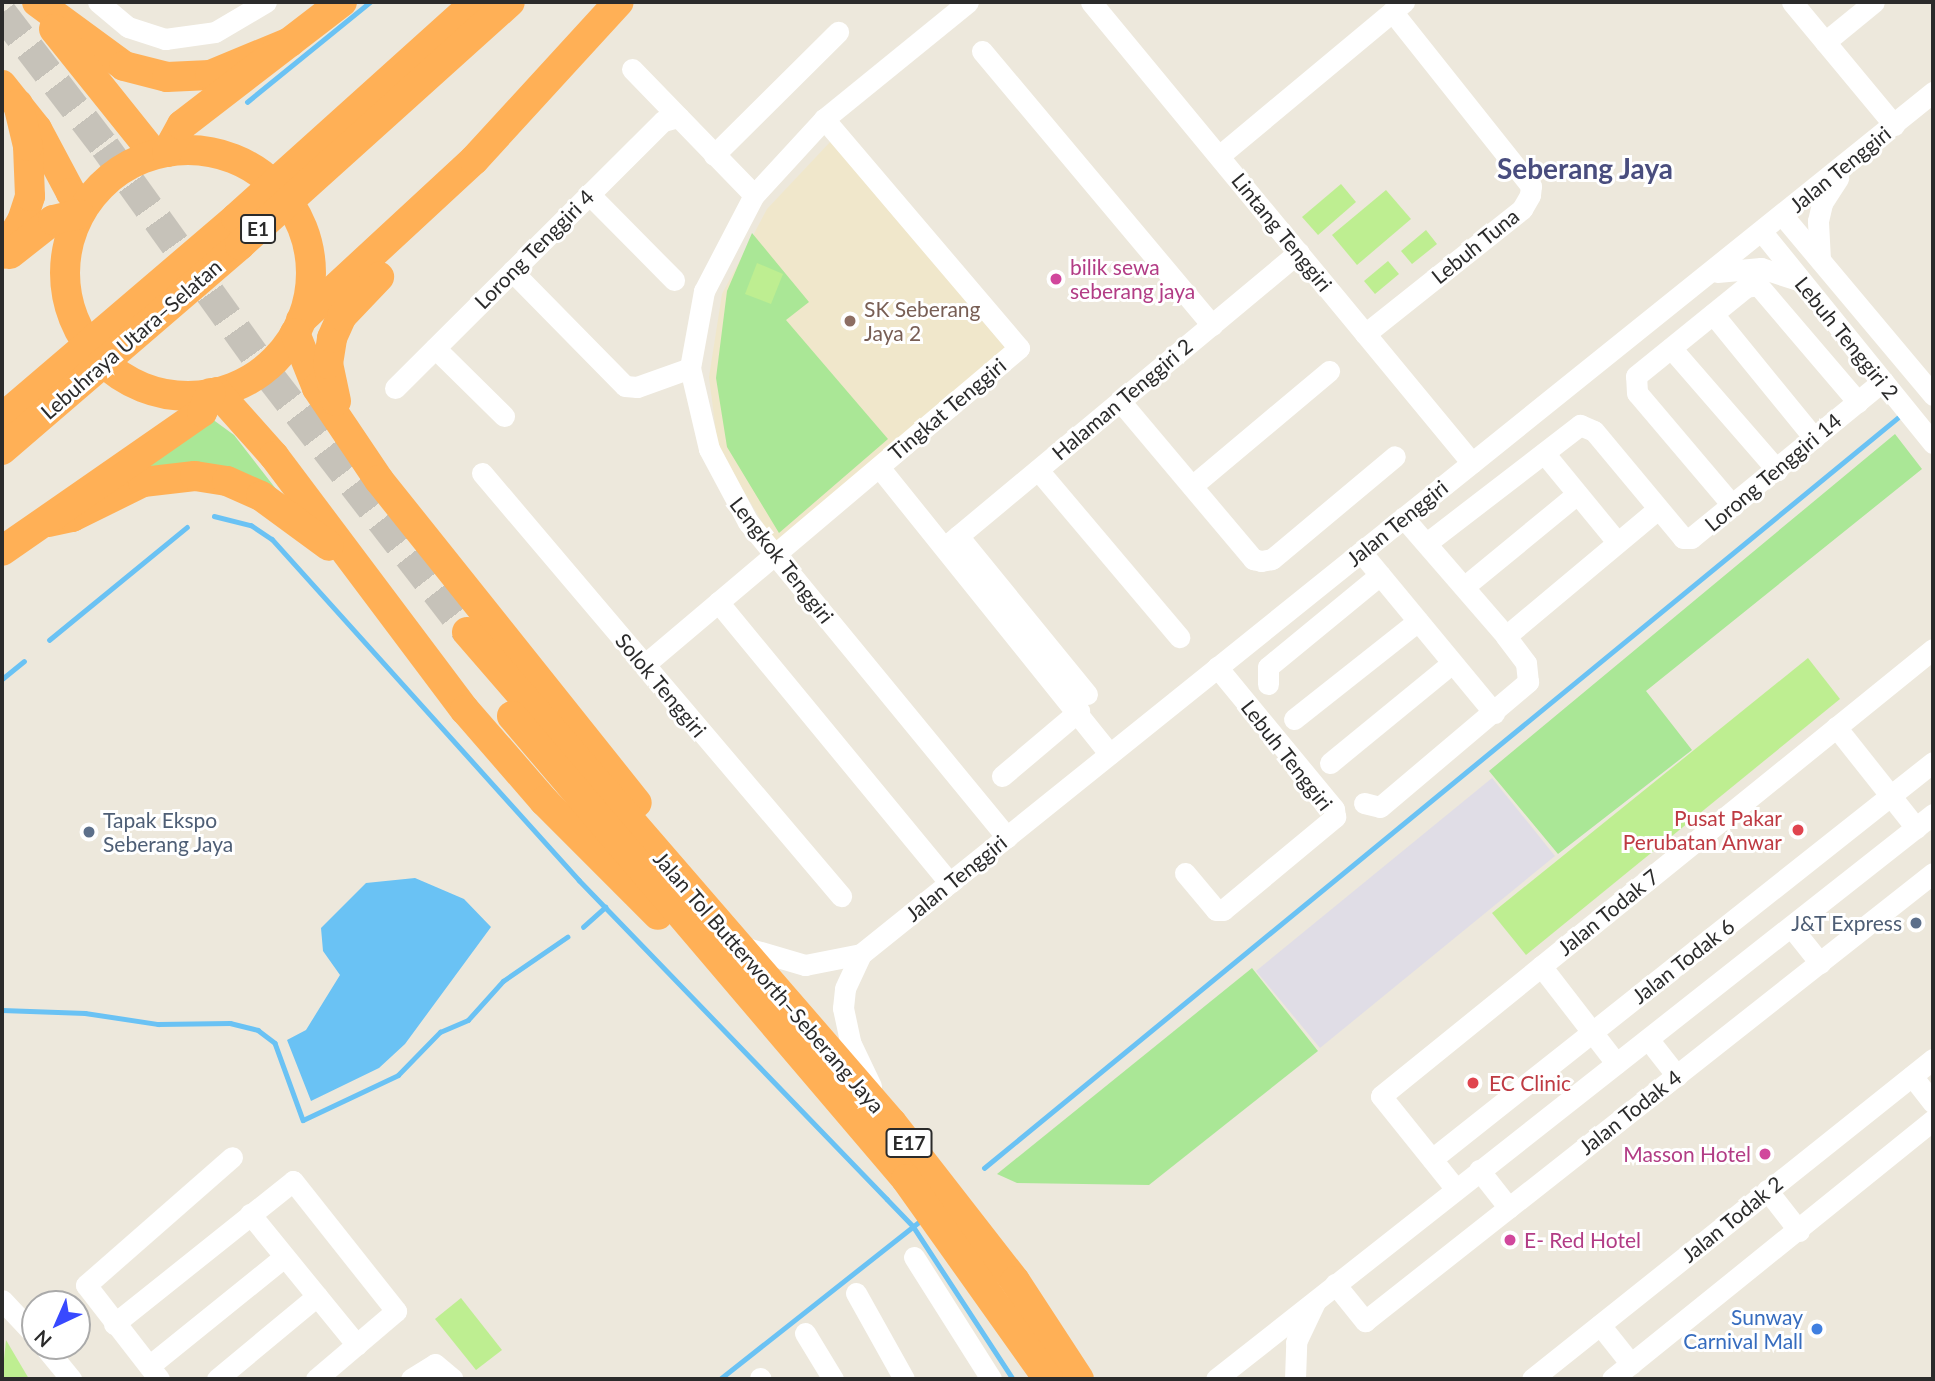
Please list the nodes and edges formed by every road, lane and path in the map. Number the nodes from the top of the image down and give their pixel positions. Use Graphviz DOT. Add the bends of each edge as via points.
graph roads {
  1 [pos="32,2"];
  2 [pos="37,2"];
  3 [pos="98,2"];
  4 [pos="266,2"];
  5 [pos="342,2"];
  6 [pos="476,2"];
  7 [pos="510,2"];
  8 [pos="619,2"];
  9 [pos="968,2"];
  10 [pos="1091,2"];
  11 [pos="1792,2"];
  12 [pos="1874,2"];
  13 [pos="1398,7"];
  14 [pos="838,32"];
  15 [pos="290,42"];
  16 [pos="1825,42"];
  17 [pos="982,51"];
  18 [pos="632,69"];
  19 [pos="1933,92"];
  20 [pos="10,94"];
  21 [pos="678,117"];
  22 [pos="824,119"];
  23 [pos="1894,125"];
  24 [pos="161,153"];
  25 [pos="714,155"];
  26 [pos="1219,156"];
  27 [pos="1855,158"];
  28 [pos="589,194"];
  29 [pos="754,195"];
  30 [pos="434,198"];
  31 [pos="82,210"];
  32 [pos="1783,216"];
  33 [pos="1762,232"];
  34 [pos="1298,252"];
  35 [pos="1814,253"];
  36 [pos="2,254"];
  37 [pos="2,261"];
  38 [pos="512,271"];
  39 [pos="1710,273"];
  40 [pos="674,280"];
  41 [pos="1802,282"];
  42 [pos="1713,314"];
  43 [pos="1212,325"];
  44 [pos="298,327"];
  45 [pos="1366,334"];
  46 [pos="435,348"];
  47 [pos="1671,348"];
  48 [pos="690,368"];
  49 [pos="1329,372"];
  50 [pos="1883,381"];
  51 [pos="395,387"];
  52 [pos="214,393"];
  53 [pos="1933,395"];
  54 [pos="1120,401"];
  55 [pos="1858,402"];
  56 [pos="504,416"];
  57 [pos="2,418"];
  58 [pos="350,436"];
  59 [pos="1814,438"];
  60 [pos="1933,443"];
  61 [pos="2,450"];
  62 [pos="1544,453"];
  63 [pos="1395,456"];
  64 [pos="1472,463"];
  65 [pos="879,467"];
  66 [pos="1038,470"];
  67 [pos="1777,470"];
  68 [pos="482,473"];
  69 [pos="1192,486"];
  70 [pos="1577,494"];
  71 [pos="1733,506"];
  72 [pos="1658,509"];
  73 [pos="1403,517"];
  74 [pos="48,522"];
  75 [pos="952,541"];
  76 [pos="1428,542"];
  77 [pos="1617,542"];
  78 [pos="2,551"];
  79 [pos="1361,552"];
  80 [pos="774,555"];
  81 [pos="358,568"];
  82 [pos="1380,575"];
  83 [pos="1465,586"];
  84 [pos="718,602"];
  85 [pos="1418,621"];
  86 [pos="1506,636"];
  87 [pos="1179,637"];
  88 [pos="459,638"];
  89 [pos="1933,649"];
  90 [pos="1452,663"];
  91 [pos="645,664"];
  92 [pos="1217,667"];
  93 [pos="1268,684"];
  94 [pos="1083,702"];
  95 [pos="1494,713"];
  96 [pos="1294,719"];
  97 [pos="1836,727"];
  98 [pos="1110,754"];
  99 [pos="1933,762"];
  100 [pos="1330,763"];
  101 [pos="1002,776"];
  102 [pos="1890,796"];
  103 [pos="1364,803"];
  104 [pos="1933,814"];
  105 [pos="1916,828"];
  106 [pos="1007,837"];
  107 [pos="1185,873"];
  108 [pos="1933,873"];
  109 [pos="950,883"];
  110 [pos="841,896"];
  111 [pos="1792,928"];
  112 [pos="717,938"];
  113 [pos="861,954"];
  114 [pos="1820,963"];
  115 [pos="1541,967"];
  116 [pos="1592,1032"];
  117 [pos="1648,1039"];
  118 [pos="1933,1059"];
  119 [pos="1616,1063"];
  120 [pos="1677,1076"];
  121 [pos="1912,1076"];
  122 [pos="1933,1103"];
  123 [pos="1933,1120"];
  124 [pos="892,1123"];
  125 [pos="1924,1134"];
  126 [pos="232,1157"];
  127 [pos="1432,1159"];
  128 [pos="1479,1170"];
  129 [pos="1455,1188"];
  130 [pos="1767,1191"];
  131 [pos="1509,1209"];
  132 [pos="250,1214"];
  133 [pos="1799,1231"];
  134 [pos="284,1257"];
  135 [pos="914,1257"];
  136 [pos="1326,1291"];
  137 [pos="856,1293"];
  138 [pos="317,1296"];
  139 [pos="2,1300"];
  140 [pos="21,1320"];
  141 [pos="114,1324"];
  142 [pos="1600,1325"];
  143 [pos="805,1333"];
  144 [pos="357,1345"];
  145 [pos="55,1360"];
  146 [pos="1631,1364"];
  147 [pos="154,1373"];
  148 [pos="71,1379"];
  149 [pos="217,1379"];
  150 [pos="316,1379"];
  151 [pos="411,1379"];
  152 [pos="453,1379"];
  153 [pos="833,1379"];
  154 [pos="904,1379"];
  155 [pos="991,1379"];
  156 [pos="1048,1379"];
  157 [pos="1079,1379"];
  158 [pos="1216,1379"];
  159 [pos="1295,1379"];
  160 [pos="1532,1379"];
  161 [pos="1612,1379"];
  1 -- 24 [label="highway"];
  2 -- 15 [label="highway" via="124,66 167,77 210,75"];
  3 -- 4 [label="street" via="128,27 165,39 215,32"];
  5 -- 15 [label="highway"];
  6 -- 57 [label="highway, Lebuhraya Utara–Selatan / E1" via="236,218"];
  7 -- 61 [label="highway, Lebuhraya Utara–Selatan / E1" via="240,245"];
  8 -- 30 [label="highway"];
  9 -- 22 [label="street, Lengkok Tenggiri"];
  10 -- 26 [label="street, Lintang Tenggiri"];
  11 -- 16 [label="street"];
  12 -- 16 [label="street"];
  13 -- 26 [label="street"];
  13 -- 45 [label="street, Lebuh Tuna" via="1531,186 1522,209"];
  14 -- 25 [label="street"];
  15 -- 24 [label="highway" via="182,125"];
  16 -- 23 [label="street"];
  17 -- 43 [label="street"];
  18 -- 21 [label="street"];
  19 -- 23 [label="street, Jalan Tenggiri"];
  20 -- 31 [label="highway"];
  20 -- 36 [label="highway" via="28,146 30,196 22,221"];
  21 -- 25 [label="street"];
  21 -- 28 [label="street, Lorong Tenggiri 4" via="663,121"];
  22 -- 29 [label="street, Lengkok Tenggiri"];
  22 -- 65 [label="street, Tingkat Tenggiri" via="1019,348"];
  23 -- 27 [label="street, Jalan Tenggiri"];
  24 -- 31 [label="highway" via="114,174"];
  24 -- 44 [label="highway" via="211,152 238,161 284,197 302,229 310,264"];
  25 -- 29 [label="street"];
  26 -- 34 [label="street, Lintang Tenggiri"];
  27 -- 32 [label="street, Jalan Tenggiri"];
  27 -- 35 [label="street" via="1822,203"];
  28 -- 38 [label="street, Lorong Tenggiri 4"];
  28 -- 40 [label="street"];
  29 -- 48 [label="street, Lengkok Tenggiri" via="704,291"];
  30 -- 44 [label="highway"];
  30 -- 58 [label="highway" via="415,240 342,316 332,338 330,385"];
  31 -- 37 [label="highway" via="54,220"];
  31 -- 52 [label="highway" via="67,246 65,281 72,315 89,345 113,370 143,387 177,395"];
  32 -- 33 [label="street, Jalan Tenggiri"];
  32 -- 35 [label="street, Lebuh Tenggiri 2"];
  33 -- 39 [label="street, Jalan Tenggiri"];
  33 -- 41 [label="street, Lebuh Tenggiri 2"];
  34 -- 43 [label="street, Halaman Tenggiri 2"];
  34 -- 45 [label="street, Lintang Tenggiri"];
  35 -- 41 [label="street" via="1796,259"];
  35 -- 53 [label="street, Lebuh Tenggiri 2"];
  38 -- 46 [label="street, Lorong Tenggiri 4"];
  38 -- 48 [label="street" via="625,386 636,387"];
  39 -- 41 [label="street" via="1761,268"];
  39 -- 64 [label="street, Jalan Tenggiri"];
  41 -- 50 [label="street, Lebuh Tenggiri 2"];
  42 -- 47 [label="street"];
  42 -- 55 [label="street" via="1746,287 1758,285"];
  42 -- 59 [label="street"];
  43 -- 54 [label="street, Halaman Tenggiri 2"];
  44 -- 52 [label="highway" via="256,375"];
  44 -- 58 [label="highway" via="317,388"];
  45 -- 64 [label="street, Lintang Tenggiri"];
  46 -- 51 [label="street, Lorong Tenggiri 4"];
  46 -- 56 [label="street"];
  47 -- 67 [label="street"];
  47 -- 71 [label="street" via="1633,383"];
  48 -- 80 [label="street, Lengkok Tenggiri" via="697,409 715,461 748,522"];
  49 -- 69 [label="street"];
  50 -- 55 [label="street, Lorong Tenggiri 14"];
  50 -- 60 [label="street, Lebuh Tenggiri 2"];
  52 -- 74 [label="highway" via="202,412"];
  52 -- 81 [label="highway" via="274,456"];
  54 -- 66 [label="street, Halaman Tenggiri 2"];
  54 -- 69 [label="street"];
  55 -- 59 [label="street, Lorong Tenggiri 14"];
  58 -- 112 [label="highway" via="379,480 682,859"];
  59 -- 67 [label="street, Lorong Tenggiri 14"];
  62 -- 70 [label="street"];
  62 -- 72 [label="street, Lorong Tenggiri 14" via="1580,425 1594,431"];
  62 -- 76 [label="street"];
  63 -- 69 [label="street" via="1272,559 1261,561 1254,559"];
  64 -- 73 [label="street, Jalan Tenggiri"];
  65 -- 75 [label="street"];
  65 -- 80 [label="street, Tingkat Tenggiri"];
  66 -- 75 [label="street, Halaman Tenggiri 2"];
  66 -- 87 [label="street"];
  67 -- 71 [label="street, Lorong Tenggiri 14"];
  68 -- 91 [label="street, Solok Tenggiri"];
  70 -- 77 [label="street"];
  70 -- 83 [label="street"];
  71 -- 72 [label="street, Lorong Tenggiri 14" via="1691,538 1683,538"];
  72 -- 77 [label="street"];
  73 -- 76 [label="street"];
  73 -- 79 [label="street, Jalan Tenggiri"];
  74 -- 78 [label="highway"];
  74 -- 81 [label="highway" via="72,517 144,482 178,476 212,478 261,496"];
  75 -- 94 [label="street"];
  76 -- 83 [label="street"];
  77 -- 86 [label="street"];
  79 -- 82 [label="street"];
  79 -- 92 [label="street, Jalan Tenggiri"];
  80 -- 84 [label="street, Tingkat Tenggiri"];
  80 -- 106 [label="street, Lengkok Tenggiri"];
  81 -- 112 [label="highway" via="465,710 644,905"];
  82 -- 85 [label="street"];
  82 -- 93 [label="street" via="1268,667"];
  83 -- 86 [label="street"];
  84 -- 91 [label="street, Tingkat Tenggiri"];
  84 -- 109 [label="street"];
  85 -- 90 [label="street"];
  85 -- 96 [label="street"];
  86 -- 95 [label="street" via="1526,663 1528,682"];
  88 -- 112 [label="highway, Jalan Tol Butterworth–Seberang Jaya / E17"];
  89 -- 97 [label="street, Jalan Todak 7"];
  90 -- 95 [label="street"];
  90 -- 100 [label="street"];
  91 -- 110 [label="street, Solok Tenggiri"];
  92 -- 98 [label="street, Jalan Tenggiri"];
  92 -- 107 [label="street, Lebuh Tenggiri" via="1334,810 1335,817 1223,909 1216,910"];
  94 -- 98 [label="street"];
  94 -- 101 [label="street"];
  95 -- 103 [label="street" via="1380,807"];
  97 -- 102 [label="street"];
  97 -- 115 [label="street, Jalan Todak 7"];
  98 -- 106 [label="street, Jalan Tenggiri"];
  99 -- 102 [label="street, Jalan Todak 6"];
  102 -- 105 [label="street"];
  102 -- 116 [label="street, Jalan Todak 6"];
  104 -- 105 [label="street"];
  105 -- 111 [label="street"];
  106 -- 109 [label="street, Jalan Tenggiri"];
  108 -- 114 [label="street, Jalan Todak 4"];
  109 -- 113 [label="street, Jalan Tenggiri"];
  111 -- 114 [label="street"];
  111 -- 117 [label="street"];
  112 -- 113 [label="street" via="805,965"];
  112 -- 124 [label="highway, Jalan Tol Butterworth–Seberang Jaya / E17"];
  112 -- 156 [label="highway, Jalan Tol Butterworth–Seberang Jaya / E17" via="914,1189"];
  113 -- 124 [label="street" via="845,989 844,1023 859,1063"];
  114 -- 120 [label="street, Jalan Todak 4"];
  115 -- 116 [label="street"];
  115 -- 127 [label="street, Jalan Todak 7" via="1381,1096"];
  116 -- 119 [label="street"];
  116 -- 127 [label="street, Jalan Todak 6"];
  117 -- 119 [label="street"];
  117 -- 120 [label="street"];
  118 -- 121 [label="street, Jalan Todak 2"];
  119 -- 128 [label="street"];
  120 -- 131 [label="street, Jalan Todak 4"];
  121 -- 122 [label="street"];
  121 -- 130 [label="street, Jalan Todak 2"];
  123 -- 125 [label="street"];
  124 -- 157 [label="highway, Jalan Tol Butterworth–Seberang Jaya / E17" via="974,1224"];
  125 -- 133 [label="street"];
  126 -- 141 [label="street" via="86,1285"];
  127 -- 129 [label="street"];
  128 -- 129 [label="street"];
  128 -- 131 [label="street"];
  129 -- 136 [label="street"];
  130 -- 133 [label="street"];
  130 -- 142 [label="street, Jalan Todak 2"];
  131 -- 136 [label="street, Jalan Todak 4" via="1365,1321"];
  132 -- 134 [label="street"];
  132 -- 141 [label="street"];
  132 -- 144 [label="street" via="290,1182 297,1183 396,1311"];
  133 -- 146 [label="street"];
  134 -- 138 [label="street"];
  134 -- 147 [label="street"];
  135 -- 155 [label="street"];
  136 -- 158 [label="street"];
  136 -- 159 [label="street" via="1296,1342"];
  137 -- 154 [label="street"];
  138 -- 144 [label="street"];
  138 -- 149 [label="street"];
  139 -- 140 [label="street"];
  141 -- 147 [label="street"];
  142 -- 146 [label="street"];
  142 -- 160 [label="street, Jalan Todak 2"];
  143 -- 153 [label="street"];
  144 -- 150 [label="street"];
  145 -- 148 [label="street"];
  146 -- 161 [label="street"];
  151 -- 152 [label="street" via="430,1365 440,1365"];
}
